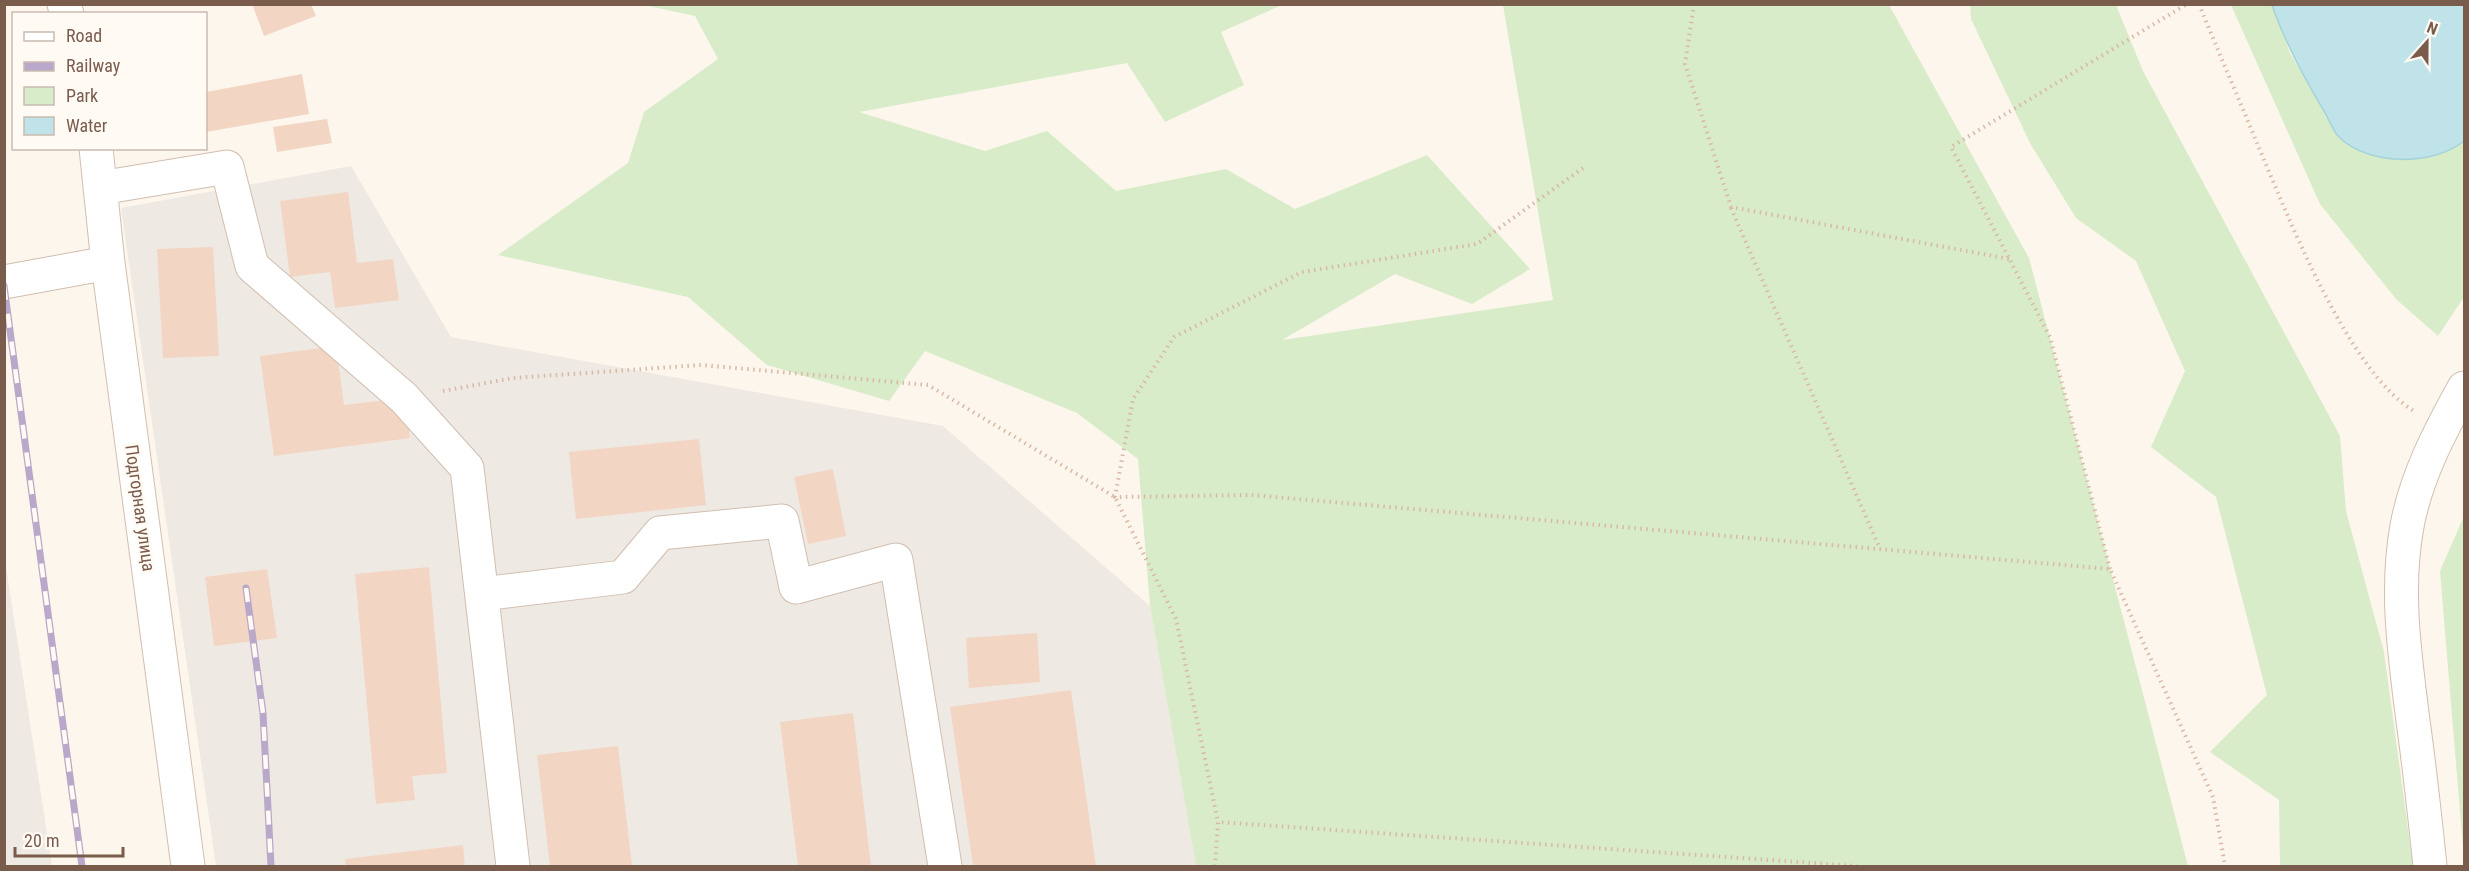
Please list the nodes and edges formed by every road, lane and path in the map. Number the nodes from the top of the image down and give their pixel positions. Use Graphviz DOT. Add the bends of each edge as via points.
graph roads {
  1 [pos="1694,4"];
  2 [pos="2187,4"];
  3 [pos="2199,4"];
  4 [pos="96,150"];
  5 [pos="1583,168"];
  6 [pos="100,188"];
  7 [pos="1731,207"];
  8 [pos="2010,260"];
  9 [pos="108,263"];
  10 [pos="4,282"];
  11 [pos="2464,388"];
  12 [pos="404,398"];
  13 [pos="2442,427"];
  14 [pos="1115,497"];
  15 [pos="1880,549"];
  16 [pos="2110,569"];
  17 [pos="482,594"];
  18 [pos="1218,822"];
  19 [pos="188,867"];
  20 [pos="513,867"];
  21 [pos="945,867"];
  22 [pos="1215,867"];
  23 [pos="1857,867"];
  24 [pos="2225,867"];
  25 [pos="2430,867"];
  1 -- 7 [label="path" via="1685,64"];
  2 -- 8 [label="path" via="1951,147"];
  3 -- 13 [label="path" via="2281,201 2325,295 2386,388"];
  4 -- 6 [label="street, Подгорная улица"];
  5 -- 14 [label="path" via="1477,244 1302,272 1174,337 1133,399"];
  6 -- 9 [label="street, Подгорная улица"];
  6 -- 12 [label="street" via="227,167 252,266"];
  7 -- 8 [label="path"];
  7 -- 15 [label="path"];
  8 -- 16 [label="path" via="2050,338"];
  9 -- 10 [label="street"];
  9 -- 19 [label="street, Подгорная улица"];
  11 -- 13 [label="street"];
  12 -- 14 [label="path" via="513,378 701,365 928,385"];
  12 -- 17 [label="street" via="467,468"];
  13 -- 25 [label="street" via="2419,481 2407,526 2400,622"];
  14 -- 15 [label="path" via="1251,495"];
  14 -- 18 [label="path" via="1176,619"];
  15 -- 16 [label="path"];
  16 -- 24 [label="path" via="2213,798"];
  17 -- 20 [label="street"];
  17 -- 21 [label="street" via="623,577 660,533 782,521 796,587 896,560"];
  18 -- 22 [label="path"];
  18 -- 23 [label="path"];
}
